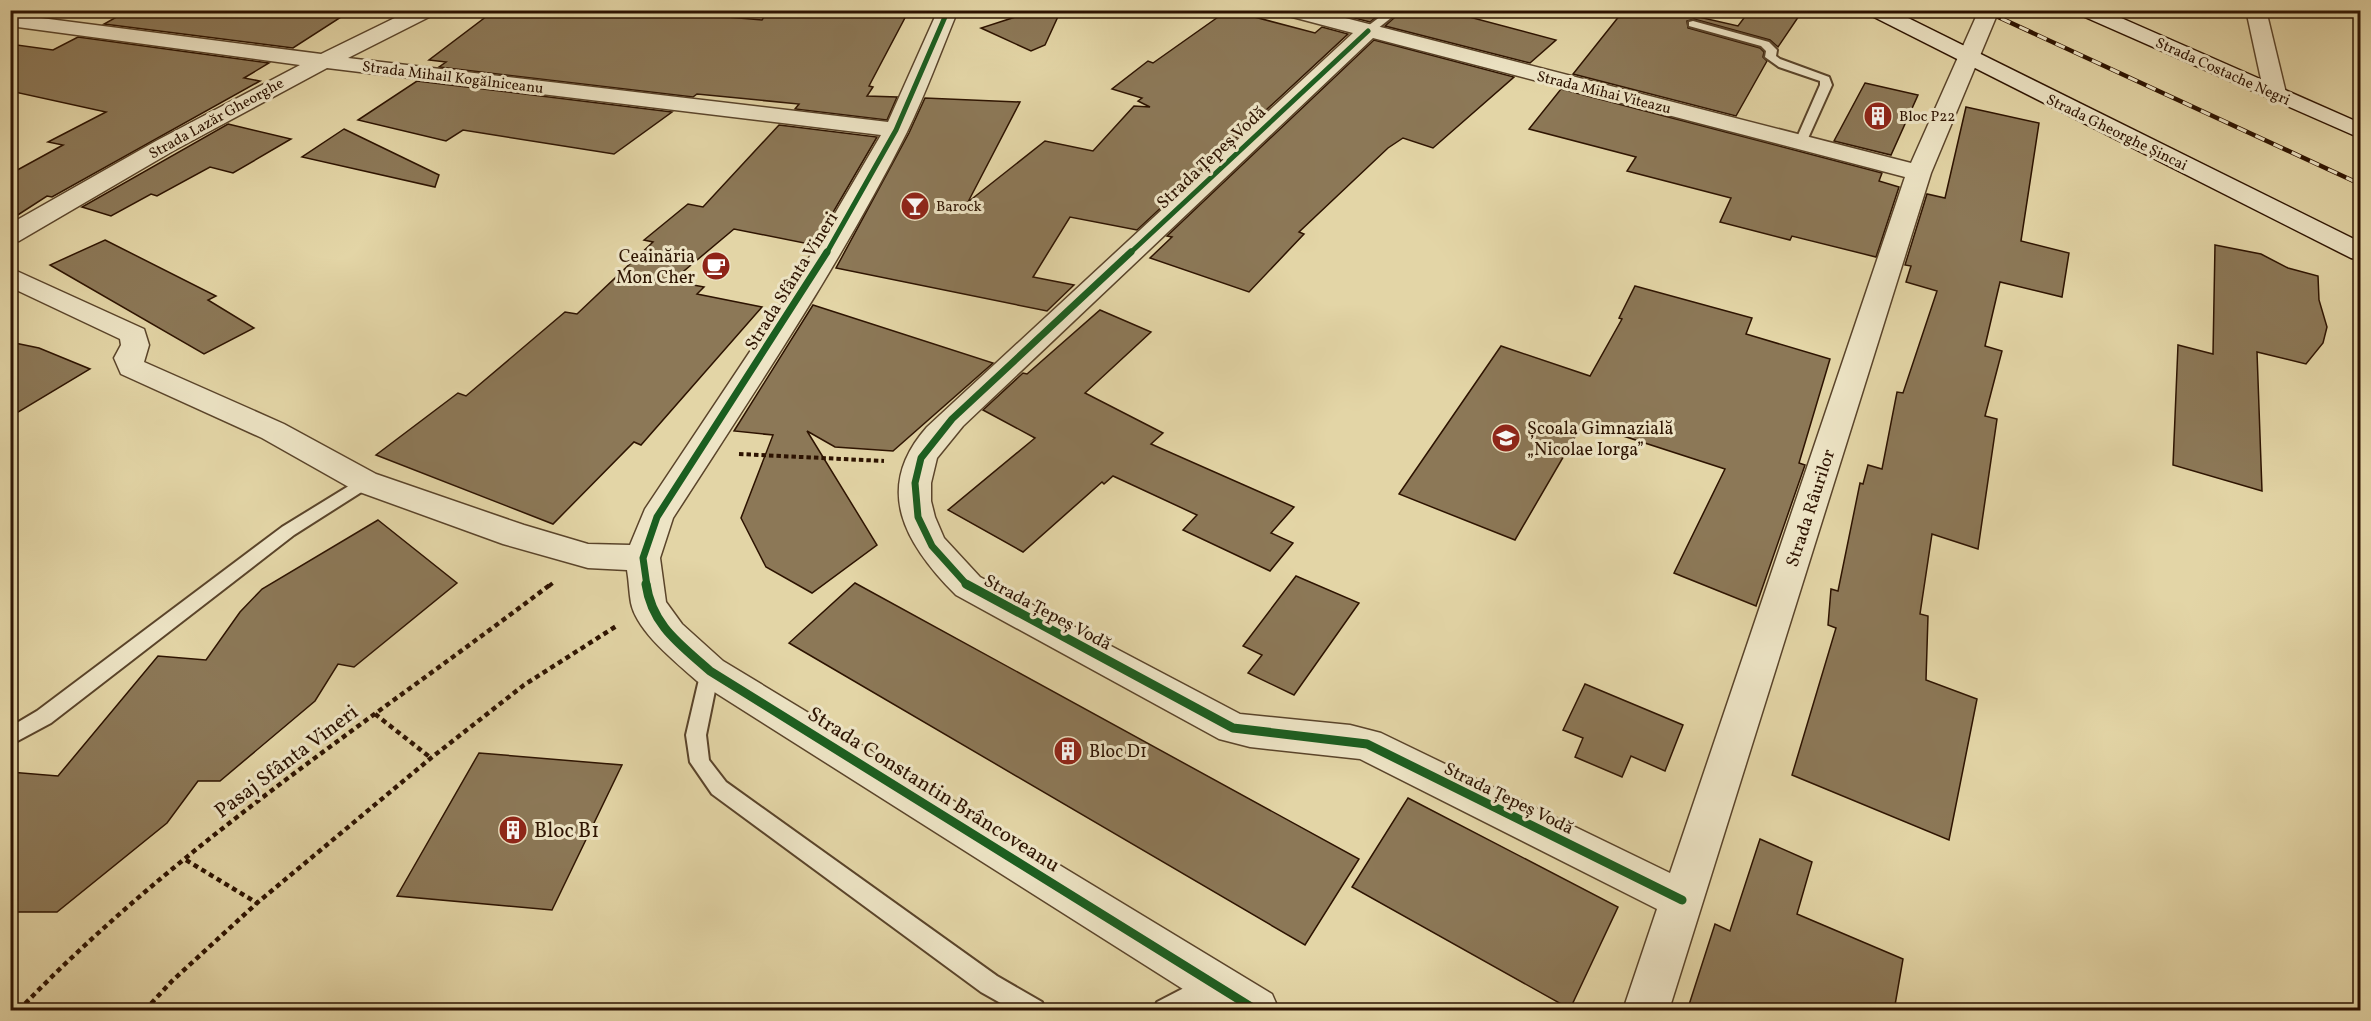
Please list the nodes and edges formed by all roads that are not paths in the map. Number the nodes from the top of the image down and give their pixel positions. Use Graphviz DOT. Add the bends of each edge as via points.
graph roads {
  1 [pos="428,10"];
  2 [pos="948,10"];
  3 [pos="1288,10"];
  4 [pos="1396,10"];
  5 [pos="1875,10"];
  6 [pos="1989,10"];
  7 [pos="2085,10"];
  8 [pos="2256,10"];
  9 [pos="10,20"];
  10 [pos="1693,24"];
  11 [pos="1368,31"];
  12 [pos="1968,58"];
  13 [pos="321,61"];
  14 [pos="2275,93"];
  15 [pos="896,130"];
  16 [pos="2361,131"];
  17 [pos="1801,142"];
  18 [pos="1919,173"];
  19 [pos="10,235"];
  20 [pos="2361,252"];
  21 [pos="10,276"];
  22 [pos="365,482"];
  23 [pos="643,558"];
  24 [pos="710,672"];
  25 [pos="10,737"];
  26 [pos="1682,900"];
  27 [pos="1212,984"];
  28 [pos="1034,1011"];
  29 [pos="1165,1011"];
  30 [pos="1256,1011"];
  31 [pos="1646,1011"];
  1 -- 13 [label="street, Strada Lazăr Gheorghe"];
  2 -- 15 [label="street, Strada Sfânta Vineri"];
  3 -- 11 [label="street, Strada Mihai Viteazu"];
  4 -- 11 [label="lane"];
  5 -- 12 [label="street, Strada Gheorghe Șincai"];
  6 -- 12 [label="street, Strada Râurilor"];
  7 -- 14 [label="street, Strada Costache Negri"];
  8 -- 14 [label="street"];
  9 -- 13 [label="street, Strada Mihail Kogălniceanu"];
  10 -- 17 [label="lane" via="1765,44 1776,62 1825,79 1827,85"];
  11 -- 17 [label="street, Strada Mihai Viteazu"];
  11 -- 26 [label="street, Strada Țepeș Vodă" via="952,418 919,463 914,501 919,524 938,556 968,586 1233,728 1267,736 1336,738 1367,744"];
  12 -- 18 [label="street, Strada Râurilor"];
  12 -- 20 [label="street, Strada Gheorghe Șincai"];
  13 -- 15 [label="street, Strada Mihail Kogălniceanu"];
  13 -- 19 [label="street, Strada Lazăr Gheorghe"];
  14 -- 16 [label="street, Strada Costache Negri"];
  15 -- 23 [label="street, Strada Sfânta Vineri" via="799,299 657,517"];
  17 -- 18 [label="street, Strada Mihai Viteazu"];
  18 -- 26 [label="street, Strada Râurilor"];
  21 -- 22 [label="street" via="134,334 131,366 273,431"];
  22 -- 23 [label="street" via="515,535 588,556"];
  22 -- 25 [label="lane" via="288,531 44,717"];
  23 -- 24 [label="street, Strada Constantin Brâncoveanu" via="649,605 669,634"];
  24 -- 27 [label="street, Strada Constantin Brâncoveanu"];
  24 -- 28 [label="lane" via="696,735 700,762 719,788 989,984"];
  26 -- 31 [label="street, Strada Râurilor"];
  27 -- 29 [label="lane"];
  27 -- 30 [label="street, Strada Constantin Brâncoveanu"];
}
